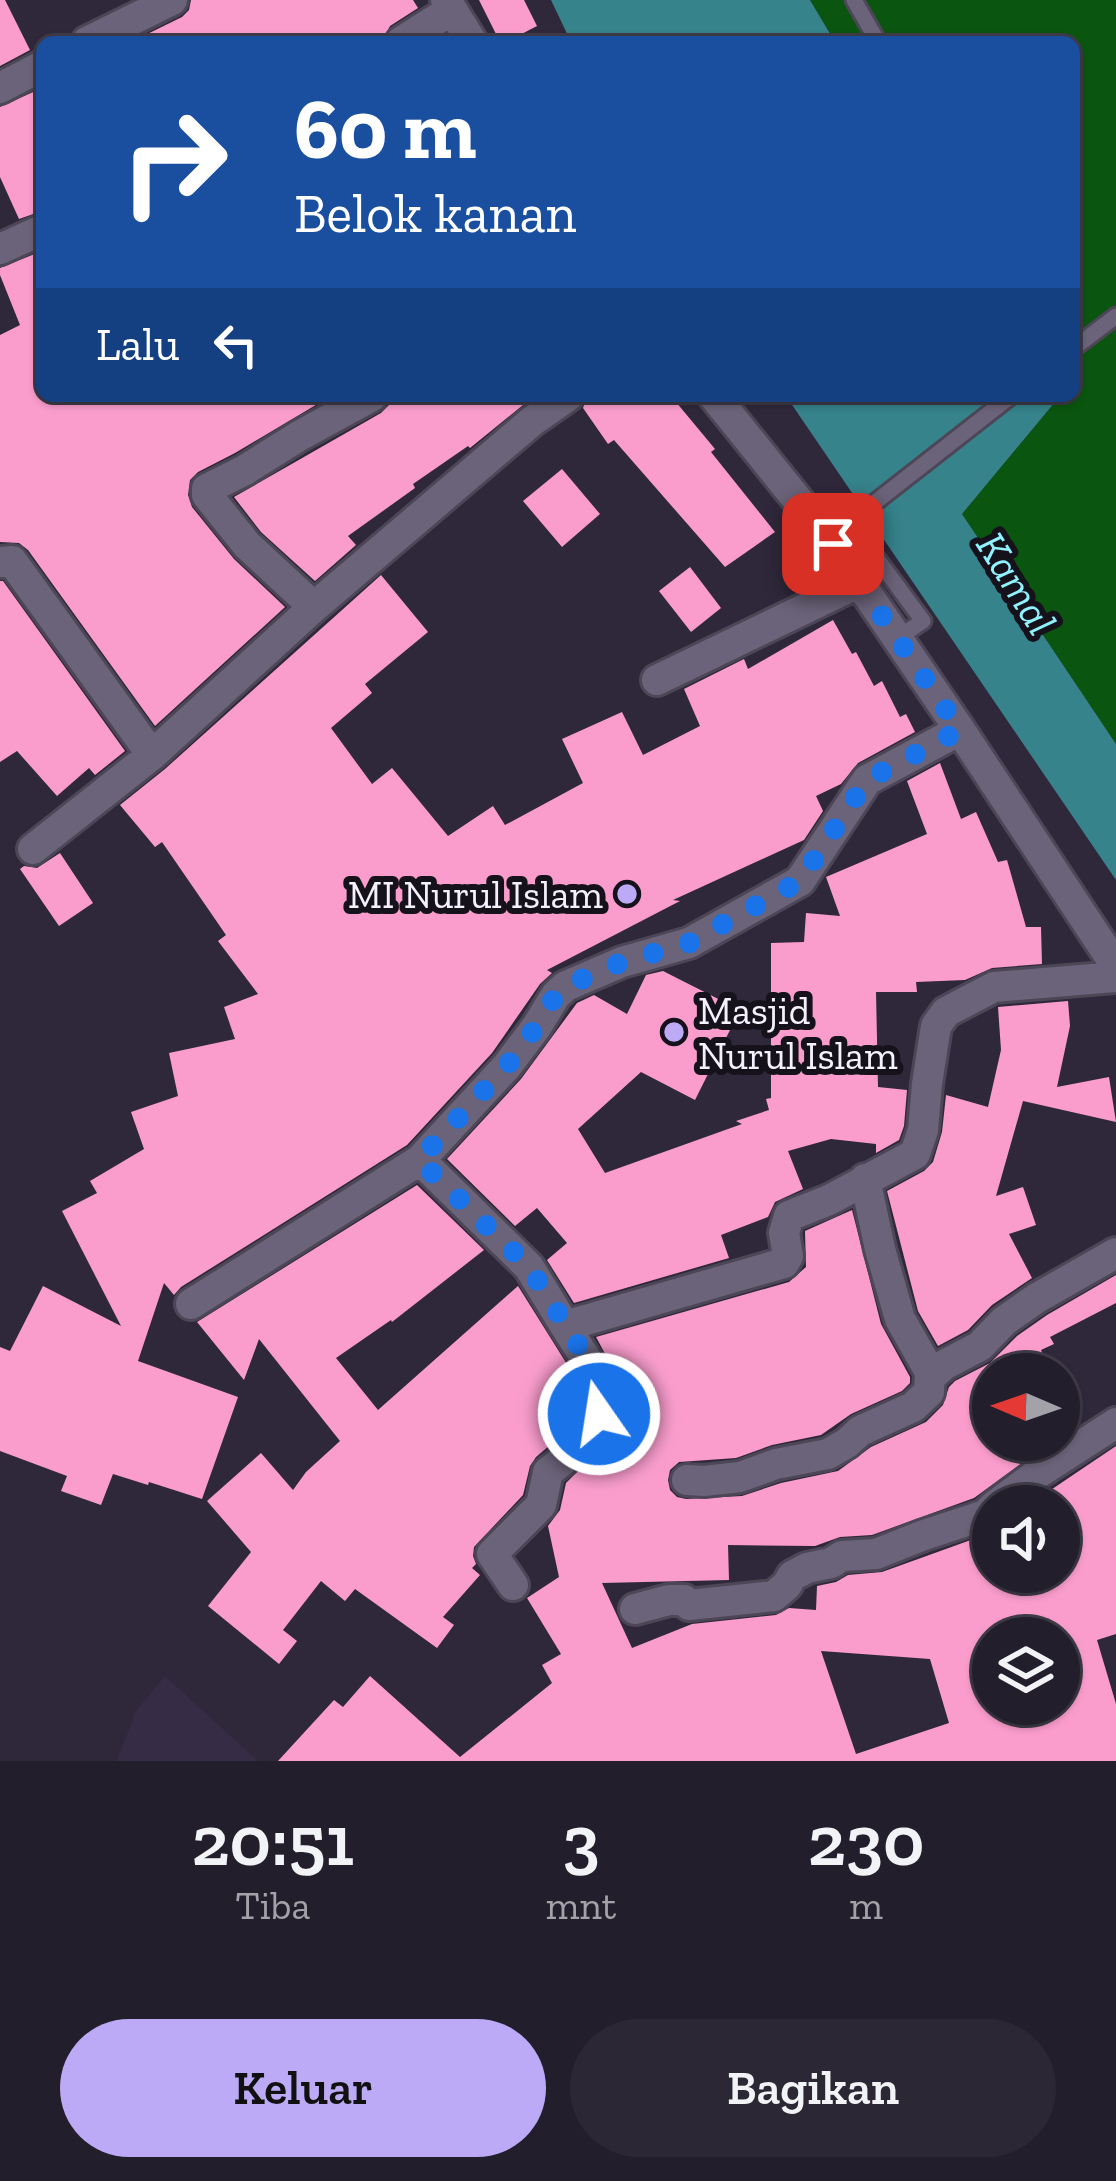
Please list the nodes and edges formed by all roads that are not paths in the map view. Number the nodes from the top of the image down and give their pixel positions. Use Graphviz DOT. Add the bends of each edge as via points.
graph roads {
  1 [pos="172,0"];
  2 [pos="854,0"];
  3 [pos="449,5"];
  4 [pos="99,36"];
  5 [pos="409,36"];
  6 [pos="468,36"];
  7 [pos="875,36"];
  8 [pos="36,69"];
  9 [pos="0,88"];
  10 [pos="36,233"];
  11 [pos="0,250"];
  12 [pos="1116,316"];
  13 [pos="1080,343"];
  14 [pos="361,402"];
  15 [pos="559,402"];
  16 [pos="719,402"];
  17 [pos="1003,402"];
  18 [pos="0,562"];
  19 [pos="858,583"];
  20 [pos="314,607"];
  21 [pos="898,638"];
  22 [pos="657,680"];
  23 [pos="960,730"];
  24 [pos="152,755"];
  25 [pos="33,849"];
  26 [pos="1116,966"];
  27 [pos="1116,976"];
  28 [pos="419,1160"];
  29 [pos="865,1179"];
  30 [pos="1116,1252"];
  31 [pos="191,1304"];
  32 [pos="565,1326"];
  33 [pos="930,1372"];
  34 [pos="1116,1423"];
  35 [pos="687,1480"];
  36 [pos="1023,1485"];
  37 [pos="972,1519"];
  38 [pos="513,1585"];
  39 [pos="635,1609"];
  1 -- 4 [label="street"];
  2 -- 7 [label="lane"];
  3 -- 5 [label="street"];
  3 -- 6 [label="street"];
  8 -- 9 [label="street"];
  10 -- 11 [label="street"];
  12 -- 13 [label="lane"];
  14 -- 20 [label="street" via="207,489 247,545"];
  15 -- 20 [label="street"];
  16 -- 19 [label="street"];
  17 -- 21 [label="lane" via="850,522 922,621"];
  18 -- 24 [label="street" via="13,561"];
  19 -- 21 [label="street"];
  19 -- 22 [label="street"];
  20 -- 24 [label="street"];
  21 -- 23 [label="street"];
  23 -- 26 [label="street"];
  23 -- 28 [label="street" via="867,780 800,881 689,943 566,986 507,1066"];
  24 -- 25 [label="street"];
  27 -- 29 [label="street" via="994,987 946,1012 936,1026 921,1143 915,1154"];
  28 -- 31 [label="street"];
  28 -- 32 [label="street" via="529,1267"];
  29 -- 32 [label="street" via="789,1216 784,1263"];
  29 -- 33 [label="street" via="900,1319"];
  30 -- 33 [label="street"];
  32 -- 38 [label="street" via="599,1378 599,1414 548,1472 541,1505 492,1554"];
  33 -- 35 [label="street" via="929,1392 913,1407 828,1454 740,1477"];
  34 -- 36 [label="street"];
  37 -- 39 [label="street" via="876,1554 807,1568 774,1596"];
}
